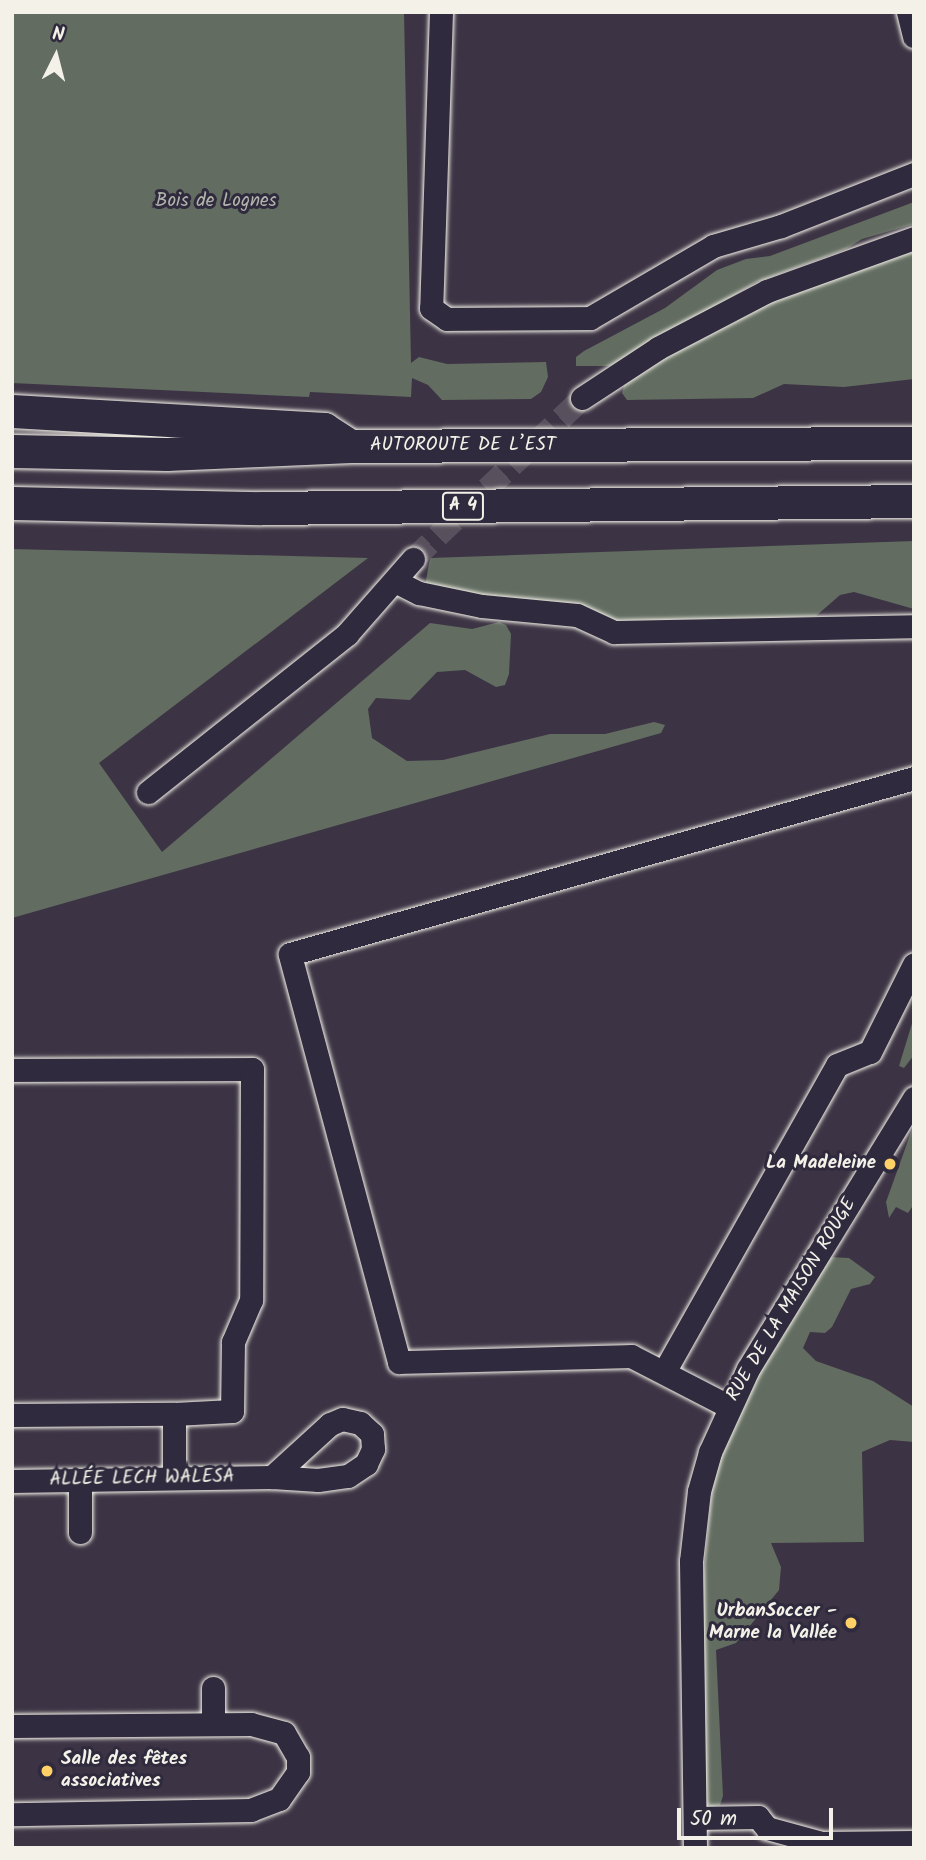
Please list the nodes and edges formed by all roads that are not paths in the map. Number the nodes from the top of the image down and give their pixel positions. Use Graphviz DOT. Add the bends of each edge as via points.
graph roads {
  1 [pos="441,12"];
  2 [pos="908,12"];
  3 [pos="914,36"];
  4 [pos="914,174"];
  5 [pos="914,238"];
  6 [pos="582,398"];
  7 [pos="12,411"];
  8 [pos="914,443"];
  9 [pos="351,446"];
  10 [pos="12,451"];
  11 [pos="914,501"];
  12 [pos="12,503"];
  13 [pos="413,559"];
  14 [pos="395,581"];
  15 [pos="914,626"];
  16 [pos="914,778"];
  17 [pos="148,792"];
  18 [pos="914,964"];
  19 [pos="12,1070"];
  20 [pos="914,1098"];
  21 [pos="664,1373"];
  22 [pos="728,1406"];
  23 [pos="174,1414"];
  24 [pos="12,1415"];
  25 [pos="272,1477"];
  26 [pos="174,1478"];
  27 [pos="80,1479"];
  28 [pos="12,1480"];
  29 [pos="80,1532"];
  30 [pos="213,1688"];
  31 [pos="214,1724"];
  32 [pos="12,1726"];
  33 [pos="12,1814"];
  34 [pos="695,1818"];
  35 [pos="914,1842"];
  36 [pos="695,1848"];
  1 -- 4 [label="street" via="431,308 447,319 590,318 713,246 781,226"];
  2 -- 3 [label="street"];
  5 -- 6 [label="street" via="767,291 658,348"];
  7 -- 9 [label="highway" via="324,429"];
  8 -- 9 [label="highway, AUTOROUTE DE L’EST"];
  9 -- 10 [label="highway, AUTOROUTE DE L’EST" via="299,452 167,454"];
  11 -- 12 [label="highway, A 4" via="275,508"];
  13 -- 14 [label="street"];
  14 -- 15 [label="street" via="419,593 482,606 578,615 614,632"];
  14 -- 17 [label="street" via="347,634"];
  16 -- 21 [label="street" via="290,954 399,1362 631,1356"];
  18 -- 21 [label="street" via="870,1052 836,1065"];
  19 -- 23 [label="street" via="252,1069 251,1300 233,1342 232,1411"];
  20 -- 22 [label="street, RUE DE LA MAISON ROUGE"];
  21 -- 22 [label="street"];
  22 -- 34 [label="street, RUE DE LA MAISON ROUGE" via="699,1491 694,1528"];
  23 -- 24 [label="street"];
  23 -- 26 [label="street"];
  25 -- 26 [label="street, ALLÉE LECH WALESA"];
  26 -- 27 [label="street, ALLÉE LECH WALESA"];
  27 -- 28 [label="street, ALLÉE LECH WALESA"];
  27 -- 29 [label="street"];
  30 -- 31 [label="street"];
  31 -- 32 [label="street"];
  31 -- 33 [label="street" via="251,1724 284,1733 298,1757 298,1772 279,1799 251,1810"];
  34 -- 35 [label="street" via="758,1817 767,1828 822,1843"];
  34 -- 36 [label="street, RUE DE LA MAISON ROUGE"];
}
